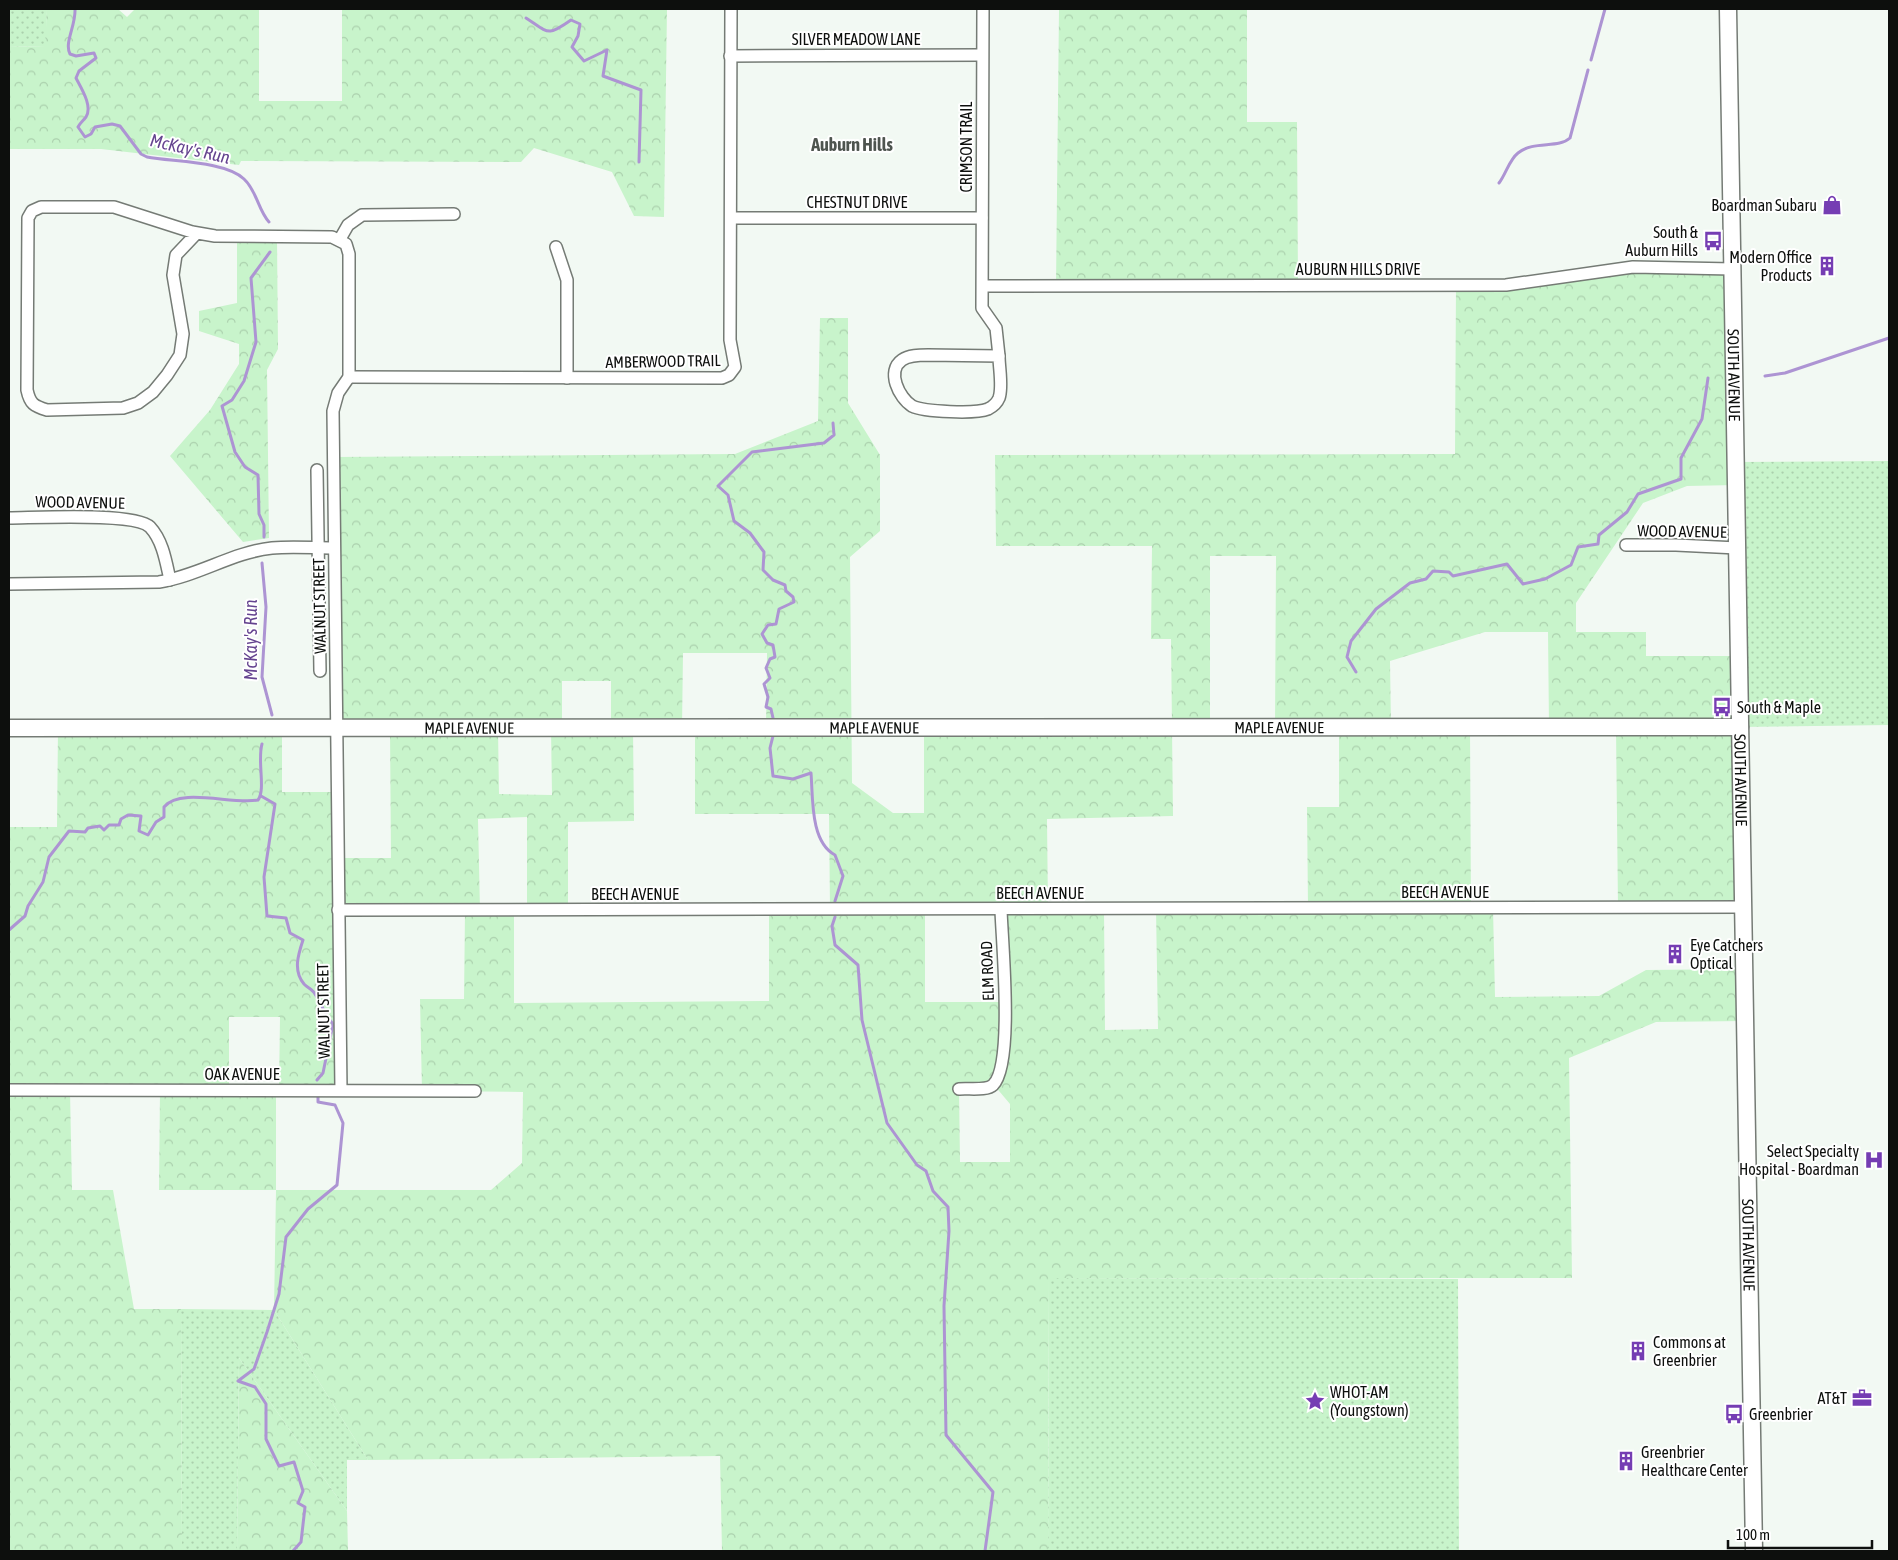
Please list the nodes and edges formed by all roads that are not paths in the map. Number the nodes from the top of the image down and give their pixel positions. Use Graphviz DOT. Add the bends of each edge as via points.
graph roads {
  1 [pos="730,9"];
  2 [pos="983,9"];
  3 [pos="1728,9"];
  4 [pos="982,55"];
  5 [pos="730,56"];
  6 [pos="454,214"];
  7 [pos="731,218"];
  8 [pos="982,218"];
  9 [pos="196,234"];
  10 [pos="340,239"];
  11 [pos="556,247"];
  12 [pos="1733,269"];
  13 [pos="983,286"];
  14 [pos="999,356"];
  15 [pos="349,377"];
  16 [pos="567,378"];
  17 [pos="317,470"];
  18 [pos="9,518"];
  19 [pos="1626,546"];
  20 [pos="317,548"];
  21 [pos="334,548"];
  22 [pos="1737,548"];
  23 [pos="170,580"];
  24 [pos="9,584"];
  25 [pos="320,671"];
  26 [pos="1740,727"];
  27 [pos="9,728"];
  28 [pos="337,729"];
  29 [pos="1743,907"];
  30 [pos="338,910"];
  31 [pos="1001,910"];
  32 [pos="959,1089"];
  33 [pos="9,1090"];
  34 [pos="341,1090"];
  35 [pos="475,1091"];
  36 [pos="1754,1551"];
  1 -- 5 [label="street, AMBERWOOD TRAIL"];
  2 -- 4 [label="street, CRIMSON TRAIL"];
  3 -- 12 [label="street, SOUTH AVENUE"];
  4 -- 5 [label="street, SILVER MEADOW LANE"];
  4 -- 8 [label="street, CRIMSON TRAIL"];
  5 -- 7 [label="street, AMBERWOOD TRAIL"];
  6 -- 10 [label="street" via="362,215 348,225"];
  7 -- 8 [label="street, CHESTNUT DRIVE"];
  7 -- 16 [label="street, AMBERWOOD TRAIL" via="730,340 735,367 729,376"];
  8 -- 13 [label="street, CRIMSON TRAIL"];
  9 -- 9 [label="street" via="176,255 173,275 183,334 180,356 152,392 138,403 123,408 47,410 35,407 27,390 28,218 32,211 41,207 114,207"];
  9 -- 10 [label="street"];
  10 -- 15 [label="street" via="346,244 349,254"];
  11 -- 16 [label="street" via="567,280"];
  12 -- 13 [label="street, AUBURN HILLS DRIVE" via="1633,266 1506,285"];
  12 -- 22 [label="street, SOUTH AVENUE"];
  13 -- 14 [label="street, CRIMSON TRAIL" via="982,308 996,328"];
  14 -- 14 [label="street, CRIMSON TRAIL" via="1000,393 989,409 921,409 904,400 897,387 896,367 908,357"];
  15 -- 16 [label="street, AMBERWOOD TRAIL"];
  15 -- 21 [label="street, WALNUT STREET" via="338,393 332,411"];
  17 -- 20 [label="street"];
  18 -- 23 [label="street, WOOD AVENUE" via="129,518 148,525 159,539"];
  19 -- 22 [label="street, WOOD AVENUE"];
  20 -- 21 [label="street"];
  20 -- 23 [label="street" via="272,548"];
  20 -- 25 [label="street"];
  21 -- 28 [label="street, WALNUT STREET"];
  22 -- 26 [label="street, SOUTH AVENUE"];
  23 -- 24 [label="street"];
  26 -- 28 [label="street, MAPLE AVENUE"];
  26 -- 29 [label="street, SOUTH AVENUE"];
  27 -- 28 [label="street, MAPLE AVENUE"];
  28 -- 30 [label="street, WALNUT STREET"];
  29 -- 31 [label="street, BEECH AVENUE"];
  29 -- 36 [label="street, SOUTH AVENUE"];
  30 -- 31 [label="street, BEECH AVENUE"];
  30 -- 34 [label="street, WALNUT STREET"];
  31 -- 32 [label="street, ELM ROAD" via="1004,1061 994,1085"];
  33 -- 34 [label="street, OAK AVENUE"];
  34 -- 35 [label="street, OAK AVENUE"];
}
